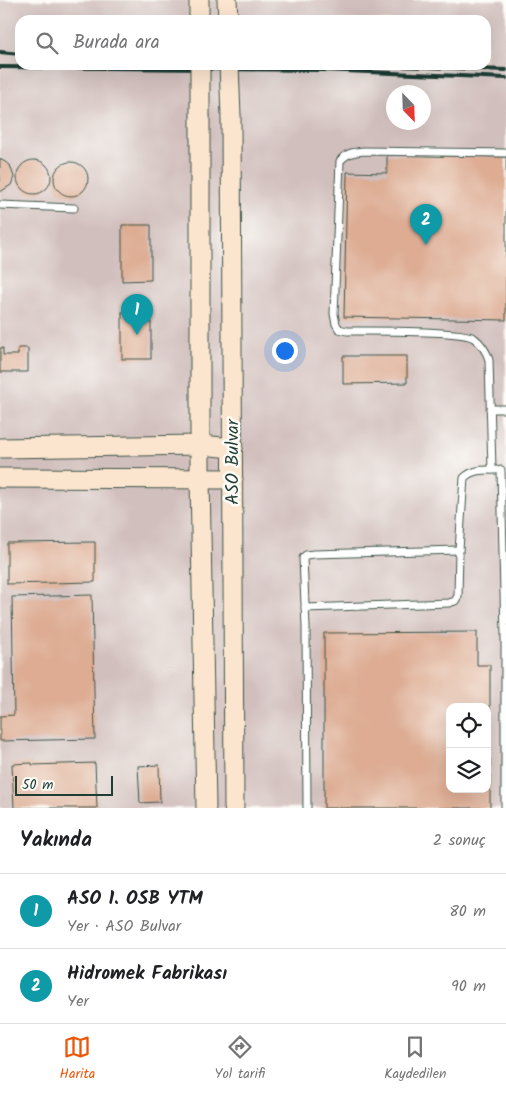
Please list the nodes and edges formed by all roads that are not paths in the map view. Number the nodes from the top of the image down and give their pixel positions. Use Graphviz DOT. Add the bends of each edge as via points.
graph roads {
  1 [pos="200,70"];
  2 [pos="229,70"];
  3 [pos="506,153"];
  4 [pos="0,205"];
  5 [pos="74,208"];
  6 [pos="490,409"];
  7 [pos="506,409"];
  8 [pos="200,445"];
  9 [pos="0,448"];
  10 [pos="233,448"];
  11 [pos="492,470"];
  12 [pos="504,470"];
  13 [pos="0,478"];
  14 [pos="200,478"];
  15 [pos="233,479"];
  16 [pos="459,550"];
  17 [pos="305,608"];
  18 [pos="206,808"];
  19 [pos="234,808"];
  20 [pos="307,808"];
  21 [pos="505,808"];
  1 -- 8 [label="street, ASO Bulvar, bridge"];
  2 -- 10 [label="street, ASO Bulvar, bridge"];
  3 -- 6 [label="lane" via="364,151 351,153 340,161 334,314 339,329 451,333 474,338 490,360"];
  4 -- 5 [label="lane"];
  6 -- 7 [label="lane"];
  6 -- 11 [label="lane"];
  8 -- 9 [label="street"];
  8 -- 10 [label="street"];
  8 -- 14 [label="street, ASO Bulvar"];
  10 -- 15 [label="street, ASO Bulvar"];
  11 -- 12 [label="lane"];
  11 -- 16 [label="lane" via="469,473 464,478"];
  12 -- 21 [label="lane"];
  13 -- 14 [label="street"];
  14 -- 15 [label="street"];
  14 -- 18 [label="street, ASO Bulvar"];
  15 -- 19 [label="street, ASO Bulvar"];
  16 -- 17 [label="lane" via="456,601"];
  16 -- 17 [label="lane" via="306,555 303,558"];
  17 -- 20 [label="lane"];
}
